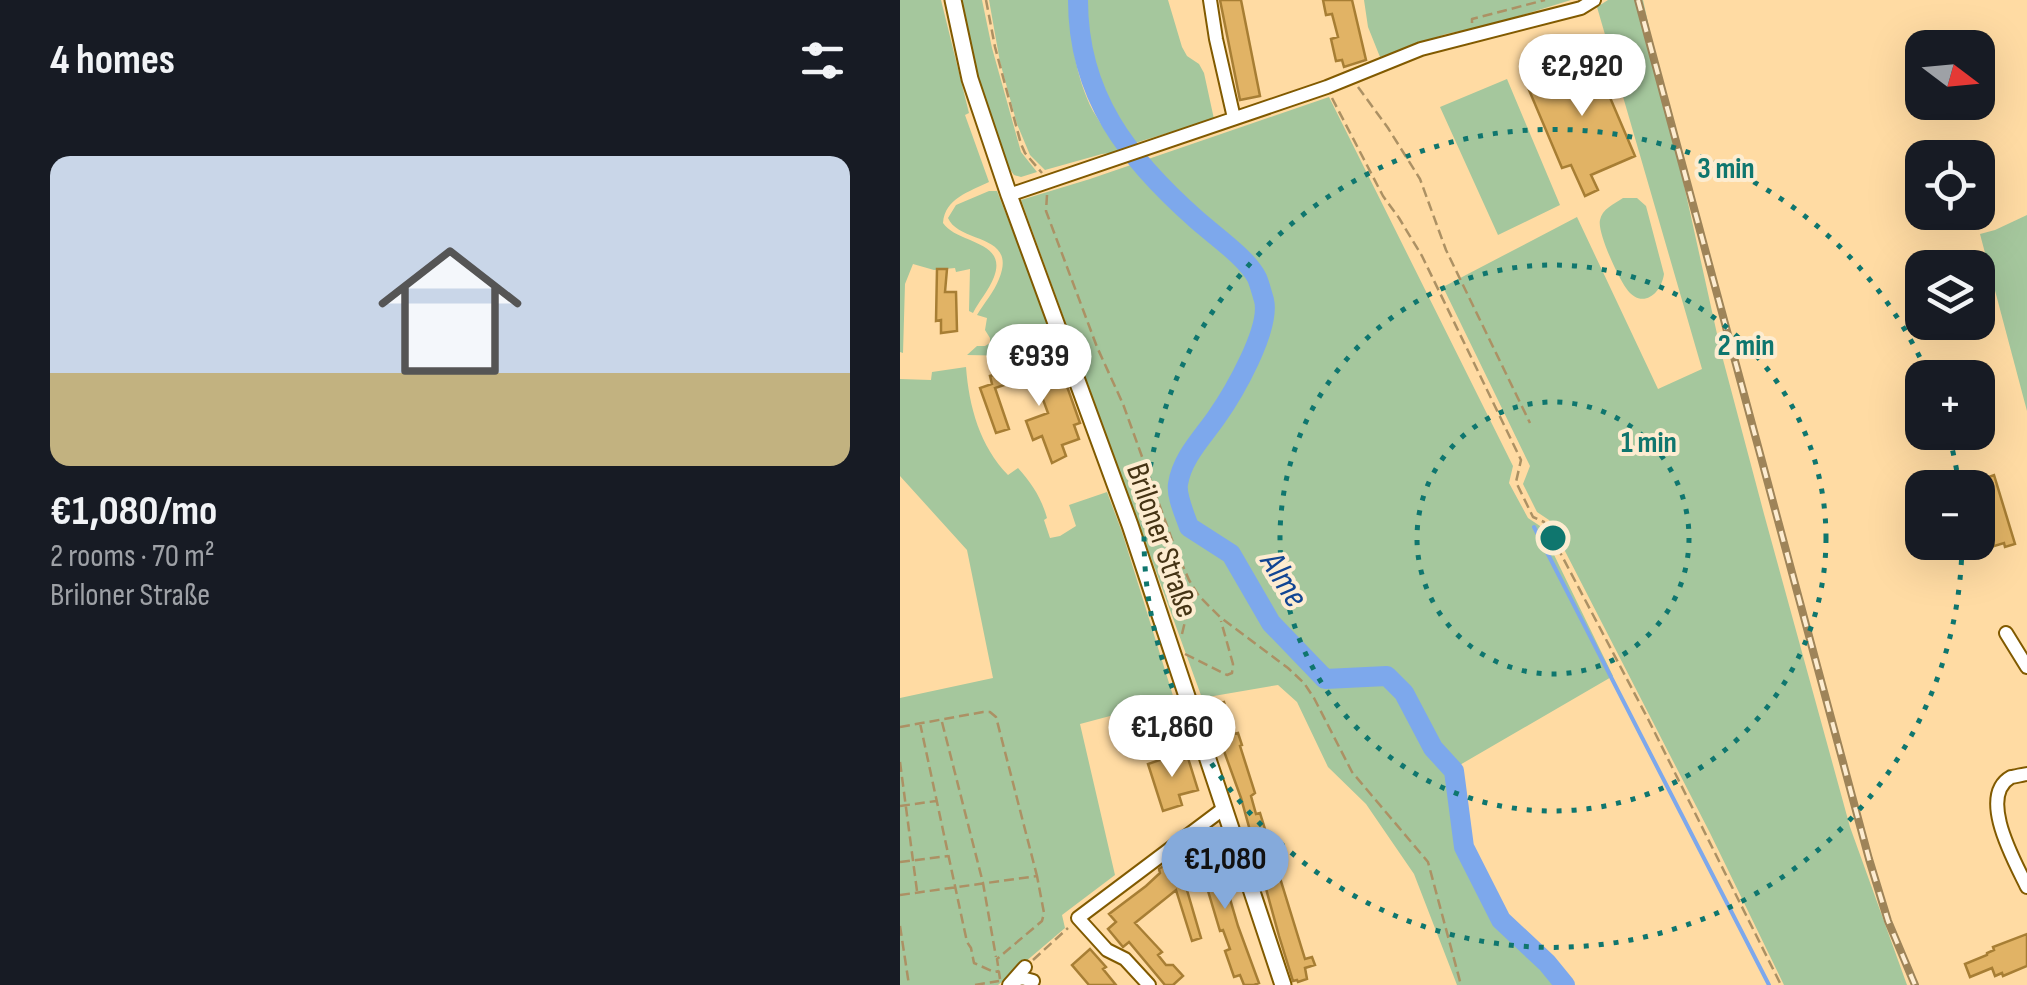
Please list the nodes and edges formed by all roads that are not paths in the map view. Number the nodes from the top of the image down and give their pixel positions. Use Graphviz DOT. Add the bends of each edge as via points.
graph roads {
  1 [pos="953,0"];
  2 [pos="1210,0"];
  3 [pos="1594,0"];
  4 [pos="1234,118"];
  5 [pos="1008,195"];
  6 [pos="2006,633"];
  7 [pos="2027,667"];
  8 [pos="2027,774"];
  9 [pos="1223,809"];
  10 [pos="2027,887"];
  11 [pos="1025,967"];
  12 [pos="1033,981"];
  13 [pos="1006,983"];
  14 [pos="1149,985"];
  15 [pos="1283,985"];
  1 -- 5 [label="main road, Briloner Straße" via="970,79"];
  2 -- 4 [label="street"];
  3 -- 4 [label="street" via="1422,49"];
  4 -- 5 [label="street"];
  5 -- 9 [label="main road, Briloner Straße"];
  6 -- 7 [label="street"];
  8 -- 10 [label="street" via="2010,778 1994,808"];
  9 -- 14 [label="street" via="1078,918"];
  9 -- 15 [label="main road, Briloner Straße"];
  11 -- 13 [label="street"];
  12 -- 13 [label="street"];
}
